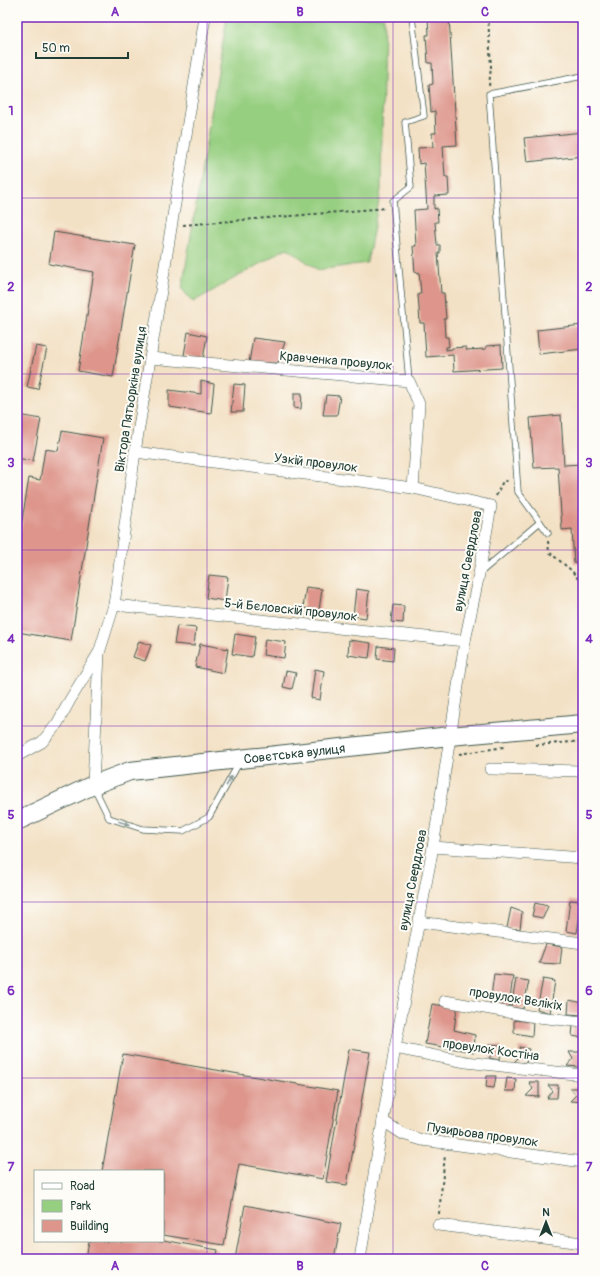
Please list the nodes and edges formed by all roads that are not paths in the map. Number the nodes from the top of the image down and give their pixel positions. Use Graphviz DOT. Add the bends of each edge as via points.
graph roads {
  1 [pos="205,17"];
  2 [pos="412,17"];
  3 [pos="583,76"];
  4 [pos="150,358"];
  5 [pos="409,381"];
  6 [pos="135,452"];
  7 [pos="413,488"];
  8 [pos="491,506"];
  9 [pos="540,522"];
  10 [pos="548,533"];
  11 [pos="479,574"];
  12 [pos="114,606"];
  13 [pos="465,641"];
  14 [pos="99,653"];
  15 [pos="583,724"];
  16 [pos="450,736"];
  17 [pos="17,756"];
  18 [pos="241,758"];
  19 [pos="490,769"];
  20 [pos="583,771"];
  21 [pos="93,785"];
  22 [pos="17,821"];
  23 [pos="434,848"];
  24 [pos="583,858"];
  25 [pos="419,922"];
  26 [pos="583,942"];
  27 [pos="445,1001"];
  28 [pos="583,1022"];
  29 [pos="395,1048"];
  30 [pos="583,1074"];
  31 [pos="383,1121"];
  32 [pos="583,1162"];
  33 [pos="438,1225"];
  34 [pos="583,1243"];
  35 [pos="360,1259"];
  1 -- 4 [label="street, Віктора Пятьоркіна вулиця"];
  2 -- 5 [label="lane" via="424,116 405,122 411,187 394,202"];
  3 -- 9 [label="lane" via="489,94 518,492"];
  4 -- 5 [label="street, Кравченка провулок"];
  4 -- 6 [label="street, Віктора Пятьоркіна вулиця"];
  5 -- 7 [label="street, Кравченка провулок" via="419,404"];
  6 -- 7 [label="street, Узкій провулок"];
  6 -- 12 [label="street, Віктора Пятьоркіна вулиця"];
  7 -- 8 [label="street, Узкій провулок"];
  8 -- 11 [label="street, вулиця Свердлова"];
  9 -- 10 [label="lane"];
  9 -- 11 [label="lane"];
  11 -- 13 [label="street, вулиця Свердлова"];
  12 -- 13 [label="street, 5-й Бєловскій провулок"];
  12 -- 14 [label="street, Віктора Пятьоркіна вулиця"];
  13 -- 16 [label="street, вулиця Свердлова"];
  14 -- 17 [label="street" via="57,724 42,742"];
  14 -- 21 [label="street, Віктора Пятьоркіна вулиця"];
  15 -- 16 [label="main road, Совєтська вулиця"];
  16 -- 18 [label="main road, Совєтська вулиця"];
  16 -- 23 [label="street, вулиця Свердлова"];
  18 -- 21 [label="main road, Совєтська вулиця" via="130,770"];
  21 -- 18 [label="lane, one-way" via="109,818 143,829 183,831 209,817"];
  19 -- 20 [label="street"];
  21 -- 22 [label="main road, Совєтська вулиця"];
  23 -- 24 [label="street"];
  23 -- 25 [label="street, вулиця Свердлова"];
  25 -- 26 [label="street"];
  25 -- 29 [label="street, вулиця Свердлова"];
  27 -- 28 [label="street, провулок Вєлікіх" via="528,1016"];
  29 -- 30 [label="street, провулок Костіна" via="466,1062"];
  29 -- 31 [label="street, вулиця Свердлова"];
  31 -- 32 [label="street, Пузирьова провулок" via="403,1134 422,1140"];
  31 -- 35 [label="street, вулиця Свердлова"];
  33 -- 34 [label="street"];
}
